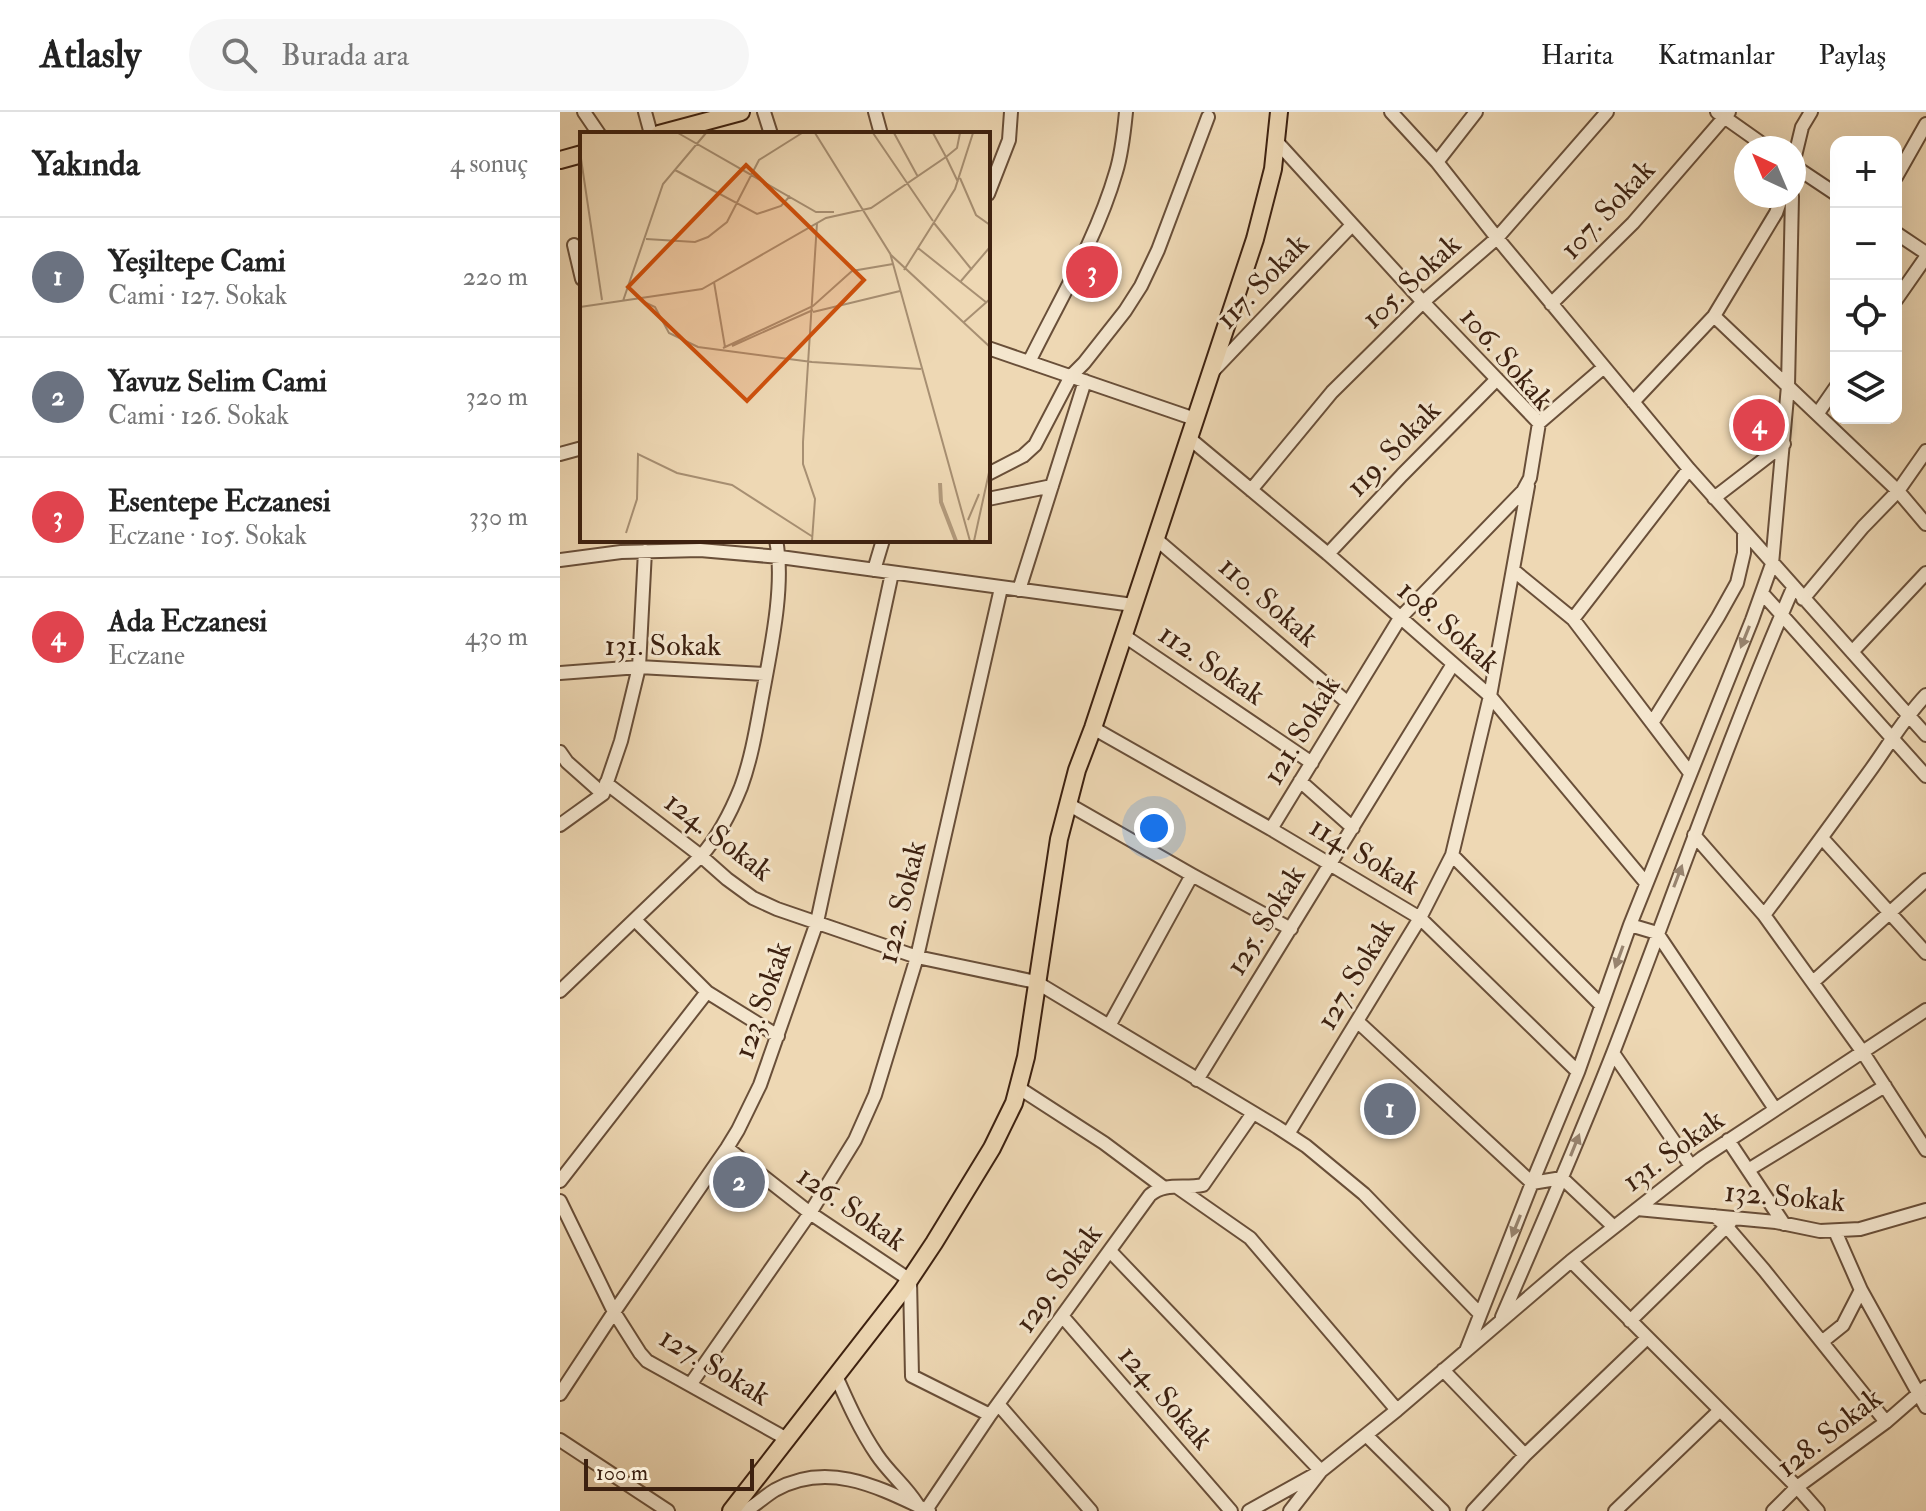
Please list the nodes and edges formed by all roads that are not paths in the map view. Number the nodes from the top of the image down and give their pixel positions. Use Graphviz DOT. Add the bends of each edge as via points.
graph roads {
  1 [pos="584,112"];
  2 [pos="645,112"];
  3 [pos="741,112"];
  4 [pos="764,112"];
  5 [pos="875,112"];
  6 [pos="1011,112"];
  7 [pos="1126,112"];
  8 [pos="1279,112"];
  9 [pos="1291,112"];
  10 [pos="1391,112"];
  11 [pos="1476,112"];
  12 [pos="1607,112"];
  13 [pos="1811,112"];
  14 [pos="1724,114"];
  15 [pos="1208,117"];
  16 [pos="1926,124"];
  17 [pos="598,132"];
  18 [pos="650,132"];
  19 [pos="666,132"];
  20 [pos="770,132"];
  21 [pos="880,132"];
  22 [pos="1752,136"];
  23 [pos="1800,136"];
  24 [pos="1277,142"];
  25 [pos="580,155"];
  26 [pos="560,160"];
  27 [pos="1437,162"];
  28 [pos="1902,166"];
  29 [pos="1806,174"];
  30 [pos="990,189"];
  31 [pos="1830,190"];
  32 [pos="1778,208"];
  33 [pos="1792,208"];
  34 [pos="1352,225"];
  35 [pos="1902,237"];
  36 [pos="1497,238"];
  37 [pos="578,244"];
  38 [pos="560,249"];
  39 [pos="1926,255"];
  40 [pos="1902,291"];
  41 [pos="1423,302"];
  42 [pos="1551,304"];
  43 [pos="1714,316"];
  44 [pos="990,349"];
  45 [pos="1029,362"];
  46 [pos="1604,367"];
  47 [pos="1210,373"];
  48 [pos="1071,376"];
  49 [pos="1497,379"];
  50 [pos="1085,381"];
  51 [pos="1788,386"];
  52 [pos="1830,396"];
  53 [pos="1633,402"];
  54 [pos="1818,413"];
  55 [pos="1195,419"];
  56 [pos="1539,423"];
  57 [pos="1189,438"];
  58 [pos="1784,444"];
  59 [pos="580,449"];
  60 [pos="1926,451"];
  61 [pos="560,454"];
  62 [pos="1689,469"];
  63 [pos="990,473"];
  64 [pos="1530,478"];
  65 [pos="1052,486"];
  66 [pos="1251,490"];
  67 [pos="1898,491"];
  68 [pos="1714,498"];
  69 [pos="990,499"];
  70 [pos="1926,524"];
  71 [pos="1744,532"];
  72 [pos="1156,539"];
  73 [pos="776,542"];
  74 [pos="882,542"];
  75 [pos="645,551"];
  76 [pos="1328,554"];
  77 [pos="780,557"];
  78 [pos="560,560"];
  79 [pos="1772,564"];
  80 [pos="874,570"];
  81 [pos="1513,570"];
  82 [pos="892,573"];
  83 [pos="1926,573"];
  84 [pos="1001,588"];
  85 [pos="1793,588"];
  86 [pos="1019,590"];
  87 [pos="1762,593"];
  88 [pos="1803,599"];
  89 [pos="1133,605"];
  90 [pos="1781,615"];
  91 [pos="1400,618"];
  92 [pos="1573,619"];
  93 [pos="1123,635"];
  94 [pos="1852,652"];
  95 [pos="1453,664"];
  96 [pos="639,667"];
  97 [pos="560,673"];
  98 [pos="766,674"];
  99 [pos="1926,695"];
  100 [pos="1490,696"];
  101 [pos="1348,703"];
  102 [pos="1907,715"];
  103 [pos="1652,723"];
  104 [pos="1093,728"];
  105 [pos="1926,735"];
  106 [pos="1893,740"];
  107 [pos="560,752"];
  108 [pos="1312,763"];
  109 [pos="1690,773"];
  110 [pos="1926,776"];
  111 [pos="1300,781"];
  112 [pos="604,788"];
  113 [pos="1068,804"];
  114 [pos="560,825"];
  115 [pos="1353,828"];
  116 [pos="1271,829"];
  117 [pos="1694,835"];
  118 [pos="1822,838"];
  119 [pos="1452,855"];
  120 [pos="701,856"];
  121 [pos="1330,864"];
  122 [pos="1192,875"];
  123 [pos="1926,880"];
  124 [pos="1646,883"];
  125 [pos="1890,912"];
  126 [pos="1764,915"];
  127 [pos="1420,918"];
  128 [pos="635,920"];
  129 [pos="817,922"];
  130 [pos="1630,925"];
  131 [pos="1291,929"];
  132 [pos="1657,933"];
  133 [pos="1926,953"];
  134 [pos="917,957"];
  135 [pos="1036,982"];
  136 [pos="1813,982"];
  137 [pos="560,991"];
  138 [pos="707,992"];
  139 [pos="1601,1005"];
  140 [pos="1926,1010"];
  141 [pos="1357,1021"];
  142 [pos="1109,1026"];
  143 [pos="778,1036"];
  144 [pos="1862,1051"];
  145 [pos="1613,1053"];
  146 [pos="1578,1072"];
  147 [pos="1197,1080"];
  148 [pos="1885,1086"];
  149 [pos="1019,1088"];
  150 [pos="1775,1109"];
  151 [pos="1253,1113"];
  152 [pos="1926,1124"];
  153 [pos="1913,1129"];
  154 [pos="1288,1134"];
  155 [pos="1728,1140"];
  156 [pos="727,1148"];
  157 [pos="1926,1150"];
  158 [pos="1691,1166"];
  159 [pos="1748,1170"];
  160 [pos="1562,1178"];
  161 [pos="560,1181"];
  162 [pos="1532,1183"];
  163 [pos="1163,1187"];
  164 [pos="1177,1187"];
  165 [pos="560,1201"];
  166 [pos="1637,1209"];
  167 [pos="1926,1210"];
  168 [pos="810,1213"];
  169 [pos="1731,1222"];
  170 [pos="1784,1224"];
  171 [pos="1614,1227"];
  172 [pos="1835,1231"];
  173 [pos="1110,1251"];
  174 [pos="1571,1261"];
  175 [pos="910,1280"];
  176 [pos="1861,1290"];
  177 [pos="614,1312"];
  178 [pos="1480,1314"];
  179 [pos="1063,1317"];
  180 [pos="1501,1320"];
  181 [pos="1630,1321"];
  182 [pos="1647,1338"];
  183 [pos="1823,1341"];
  184 [pos="1466,1351"];
  185 [pos="1443,1370"];
  186 [pos="836,1376"];
  187 [pos="690,1385"];
  188 [pos="1922,1391"];
  189 [pos="560,1394"];
  190 [pos="998,1404"];
  191 [pos="1926,1407"];
  192 [pos="1397,1410"];
  193 [pos="1719,1411"];
  194 [pos="990,1415"];
  195 [pos="1886,1422"];
  196 [pos="1366,1435"];
  197 [pos="787,1439"];
  198 [pos="560,1440"];
  199 [pos="1525,1455"];
  200 [pos="1321,1471"];
  201 [pos="1797,1487"];
  202 [pos="1285,1491"];
  203 [pos="923,1509"];
  204 [pos="1296,1509"];
  205 [pos="668,1511"];
  206 [pos="731,1511"];
  207 [pos="745,1511"];
  208 [pos="1091,1511"];
  209 [pos="1231,1511"];
  210 [pos="1249,1511"];
  211 [pos="1443,1511"];
  212 [pos="1473,1511"];
  213 [pos="1615,1511"];
  214 [pos="1773,1511"];
  215 [pos="1818,1511"];
  1 -- 17 [label="street"];
  2 -- 18 [label="street"];
  3 -- 19 [label="main road"];
  4 -- 20 [label="street"];
  5 -- 21 [label="street"];
  6 -- 30 [label="street" via="1009,140"];
  7 -- 45 [label="street" via="1117,172 1104,206"];
  8 -- 24 [label="main road"];
  9 -- 24 [label="main road"];
  10 -- 27 [label="street"];
  11 -- 27 [label="street"];
  12 -- 36 [label="street, 105. Sokak"];
  13 -- 23 [label="street"];
  14 -- 22 [label="street"];
  14 -- 42 [label="street, 107. Sokak" via="1633,223"];
  15 -- 48 [label="street" via="1141,286 1115,326"];
  16 -- 28 [label="street"];
  24 -- 34 [label="street, 106. Sokak"];
  24 -- 47 [label="main road" via="1255,239"];
  25 -- 26 [label="main road"];
  27 -- 36 [label="street"];
  29 -- 31 [label="street"];
  32 -- 43 [label="street"];
  33 -- 51 [label="street"];
  34 -- 41 [label="street, 106. Sokak"];
  34 -- 47 [label="street, 117. Sokak"];
  35 -- 39 [label="street"];
  36 -- 41 [label="street, 105. Sokak"];
  36 -- 42 [label="street"];
  37 -- 38 [label="street"];
  39 -- 40 [label="street"];
  41 -- 49 [label="street, 106. Sokak"];
  41 -- 66 [label="street, 105. Sokak" via="1332,392"];
  42 -- 46 [label="street"];
  43 -- 51 [label="street"];
  43 -- 53 [label="street"];
  44 -- 45 [label="street"];
  45 -- 48 [label="street"];
  46 -- 53 [label="street"];
  46 -- 56 [label="street"];
  47 -- 55 [label="main road"];
  48 -- 50 [label="street"];
  48 -- 63 [label="street" via="1035,445"];
  49 -- 56 [label="street, 106. Sokak"];
  49 -- 76 [label="street, 119. Sokak"];
  50 -- 55 [label="street"];
  50 -- 65 [label="street"];
  51 -- 54 [label="street"];
  51 -- 58 [label="street"];
  52 -- 54 [label="street"];
  53 -- 62 [label="street"];
  54 -- 67 [label="street"];
  55 -- 57 [label="main road"];
  56 -- 64 [label="street, 106. Sokak"];
  57 -- 66 [label="street, 108. Sokak"];
  57 -- 72 [label="main road"];
  58 -- 68 [label="street"];
  58 -- 79 [label="street"];
  59 -- 61 [label="street"];
  60 -- 67 [label="street"];
  62 -- 68 [label="street"];
  62 -- 92 [label="street"];
  64 -- 81 [label="street, 127. Sokak"];
  64 -- 91 [label="street, 106. Sokak"];
  65 -- 69 [label="street"];
  65 -- 86 [label="street"];
  66 -- 76 [label="street, 108. Sokak"];
  67 -- 70 [label="street"];
  67 -- 88 [label="street"];
  68 -- 71 [label="street"];
  71 -- 79 [label="street"];
  71 -- 103 [label="street" via="1737,583"];
  72 -- 89 [label="main road"];
  72 -- 101 [label="street, 110. Sokak"];
  73 -- 77 [label="street"];
  74 -- 80 [label="street"];
  75 -- 77 [label="street"];
  75 -- 78 [label="street"];
  75 -- 96 [label="street"];
  76 -- 91 [label="street, 108. Sokak"];
  77 -- 80 [label="street"];
  77 -- 98 [label="street"];
  79 -- 85 [label="street"];
  79 -- 87 [label="street"];
  80 -- 82 [label="street"];
  81 -- 92 [label="street"];
  81 -- 100 [label="street, 127. Sokak"];
  82 -- 84 [label="street"];
  82 -- 129 [label="street, 123. Sokak"];
  83 -- 94 [label="street"];
  84 -- 86 [label="street"];
  84 -- 134 [label="street, 122. Sokak"];
  85 -- 88 [label="street"];
  85 -- 90 [label="street"];
  86 -- 89 [label="street"];
  87 -- 90 [label="street"];
  87 -- 109 [label="street, one-way"];
  88 -- 94 [label="street"];
  89 -- 93 [label="main road"];
  90 -- 106 [label="street"];
  90 -- 117 [label="street"];
  91 -- 95 [label="street, 108. Sokak"];
  91 -- 101 [label="street, 121. Sokak"];
  92 -- 103 [label="street"];
  93 -- 104 [label="main road"];
  93 -- 108 [label="street, 112. Sokak"];
  94 -- 102 [label="street"];
  95 -- 100 [label="street, 108. Sokak"];
  95 -- 115 [label="street, 125. Sokak"];
  96 -- 97 [label="street, 131. Sokak"];
  96 -- 98 [label="street, 131. Sokak"];
  96 -- 112 [label="street"];
  98 -- 120 [label="street" via="741,788"];
  99 -- 102 [label="street"];
  100 -- 119 [label="street, 127. Sokak"];
  100 -- 124 [label="street, 108. Sokak"];
  101 -- 108 [label="street, 121. Sokak"];
  102 -- 105 [label="street"];
  102 -- 106 [label="street"];
  103 -- 109 [label="street"];
  104 -- 113 [label="main road"];
  104 -- 116 [label="street, 114. Sokak"];
  106 -- 110 [label="street"];
  106 -- 118 [label="street"];
  107 -- 112 [label="street, 124. Sokak"];
  108 -- 111 [label="street, 121. Sokak"];
  109 -- 124 [label="street"];
  111 -- 115 [label="street"];
  111 -- 116 [label="street, 121. Sokak"];
  112 -- 114 [label="street"];
  112 -- 120 [label="street, 124. Sokak"];
  113 -- 122 [label="street"];
  113 -- 135 [label="main road"];
  115 -- 121 [label="street, 125. Sokak"];
  116 -- 121 [label="street, 114. Sokak"];
  117 -- 126 [label="street"];
  132 -- 117 [label="street, one-way"];
  118 -- 125 [label="street"];
  118 -- 126 [label="street"];
  119 -- 127 [label="street, 127. Sokak"];
  119 -- 139 [label="street"];
  120 -- 128 [label="street"];
  120 -- 129 [label="street, 124. Sokak" via="753,898"];
  121 -- 127 [label="street, 114. Sokak"];
  121 -- 131 [label="street, 125. Sokak"];
  122 -- 131 [label="street"];
  122 -- 142 [label="street"];
  123 -- 125 [label="street"];
  124 -- 130 [label="street"];
  125 -- 133 [label="street"];
  125 -- 136 [label="street"];
  126 -- 136 [label="street"];
  127 -- 141 [label="street, 127. Sokak"];
  127 -- 146 [label="street, 114. Sokak"];
  128 -- 137 [label="street"];
  128 -- 138 [label="street"];
  129 -- 134 [label="street, 124. Sokak"];
  129 -- 143 [label="street, 123. Sokak"];
  130 -- 132 [label="street"];
  130 -- 139 [label="street, one-way"];
  131 -- 147 [label="street, 125. Sokak"];
  132 -- 145 [label="street"];
  132 -- 150 [label="street"];
  134 -- 135 [label="street, 124. Sokak"];
  134 -- 168 [label="street, 122. Sokak" via="875,1095 855,1140"];
  135 -- 142 [label="street, 124. Sokak"];
  135 -- 149 [label="main road"];
  136 -- 144 [label="street"];
  138 -- 143 [label="street"];
  138 -- 161 [label="street"];
  139 -- 146 [label="street"];
  140 -- 144 [label="street, 131. Sokak"];
  141 -- 154 [label="street, 127. Sokak"];
  141 -- 162 [label="street"];
  142 -- 147 [label="street, 124. Sokak"];
  143 -- 156 [label="street, 123. Sokak"];
  144 -- 148 [label="street"];
  144 -- 150 [label="street, 131. Sokak"];
  145 -- 158 [label="street"];
  160 -- 145 [label="street, one-way"];
  146 -- 162 [label="street"];
  147 -- 151 [label="street, 124. Sokak"];
  148 -- 153 [label="street"];
  148 -- 159 [label="street"];
  149 -- 163 [label="street"];
  149 -- 175 [label="main road" via="992,1148"];
  150 -- 155 [label="street, 131. Sokak"];
  151 -- 154 [label="street, 124. Sokak"];
  151 -- 164 [label="street" via="1203,1185"];
  152 -- 153 [label="street"];
  153 -- 157 [label="street"];
  154 -- 178 [label="street, 124. Sokak" via="1364,1194"];
  155 -- 158 [label="street, 131. Sokak"];
  155 -- 159 [label="street"];
  156 -- 168 [label="street, 126. Sokak"];
  156 -- 177 [label="street, 123. Sokak"];
  158 -- 166 [label="street, 131. Sokak"];
  159 -- 170 [label="street"];
  160 -- 162 [label="street"];
  160 -- 171 [label="street"];
  160 -- 180 [label="street"];
  162 -- 178 [label="street, one-way"];
  163 -- 164 [label="street"];
  163 -- 173 [label="street, 129. Sokak" via="1150,1195"];
  164 -- 192 [label="street" via="1250,1238"];
  165 -- 177 [label="street, 127. Sokak"];
  166 -- 169 [label="street, 132. Sokak"];
  166 -- 171 [label="street, 131. Sokak"];
  167 -- 172 [label="street, 132. Sokak"];
  168 -- 175 [label="street, 126. Sokak"];
  168 -- 187 [label="street, 122. Sokak"];
  169 -- 170 [label="street, 132. Sokak"];
  169 -- 181 [label="street"];
  169 -- 183 [label="street"];
  170 -- 172 [label="street, 132. Sokak"];
  171 -- 174 [label="street, 131. Sokak"];
  172 -- 176 [label="street"];
  173 -- 179 [label="street, 129. Sokak"];
  173 -- 200 [label="street"];
  174 -- 180 [label="street, 131. Sokak"];
  174 -- 181 [label="street"];
  175 -- 186 [label="main road"];
  175 -- 194 [label="street" via="912,1376"];
  176 -- 183 [label="street" via="1843,1325"];
  176 -- 188 [label="street"];
  177 -- 187 [label="street, 127. Sokak" via="647,1361"];
  177 -- 189 [label="street, 123. Sokak"];
  178 -- 184 [label="street"];
  179 -- 190 [label="street, 129. Sokak"];
  179 -- 209 [label="street, 124. Sokak"];
  180 -- 184 [label="street, 131. Sokak"];
  181 -- 182 [label="street"];
  182 -- 193 [label="street"];
  182 -- 199 [label="street"];
  183 -- 195 [label="street"];
  184 -- 185 [label="street, 131. Sokak"];
  185 -- 192 [label="street, 131. Sokak"];
  185 -- 199 [label="street"];
  186 -- 197 [label="main road"];
  186 -- 203 [label="street" via="878,1457"];
  187 -- 197 [label="street, 127. Sokak"];
  188 -- 191 [label="street"];
  188 -- 195 [label="street, 128. Sokak"];
  190 -- 194 [label="street, 129. Sokak"];
  190 -- 208 [label="street"];
  192 -- 196 [label="street, 131. Sokak"];
  193 -- 201 [label="street"];
  193 -- 213 [label="street"];
  194 -- 203 [label="street, 129. Sokak"];
  195 -- 201 [label="street, 128. Sokak"];
  196 -- 200 [label="street, 131. Sokak"];
  196 -- 211 [label="street"];
  197 -- 206 [label="main road"];
  198 -- 205 [label="street"];
  199 -- 212 [label="street"];
  200 -- 202 [label="street"];
  200 -- 204 [label="street"];
  201 -- 214 [label="street, 128. Sokak"];
  201 -- 215 [label="street"];
  202 -- 204 [label="street"];
  202 -- 210 [label="street"];
  203 -- 207 [label="street" via="856,1480 820,1477 787,1484"];
}
